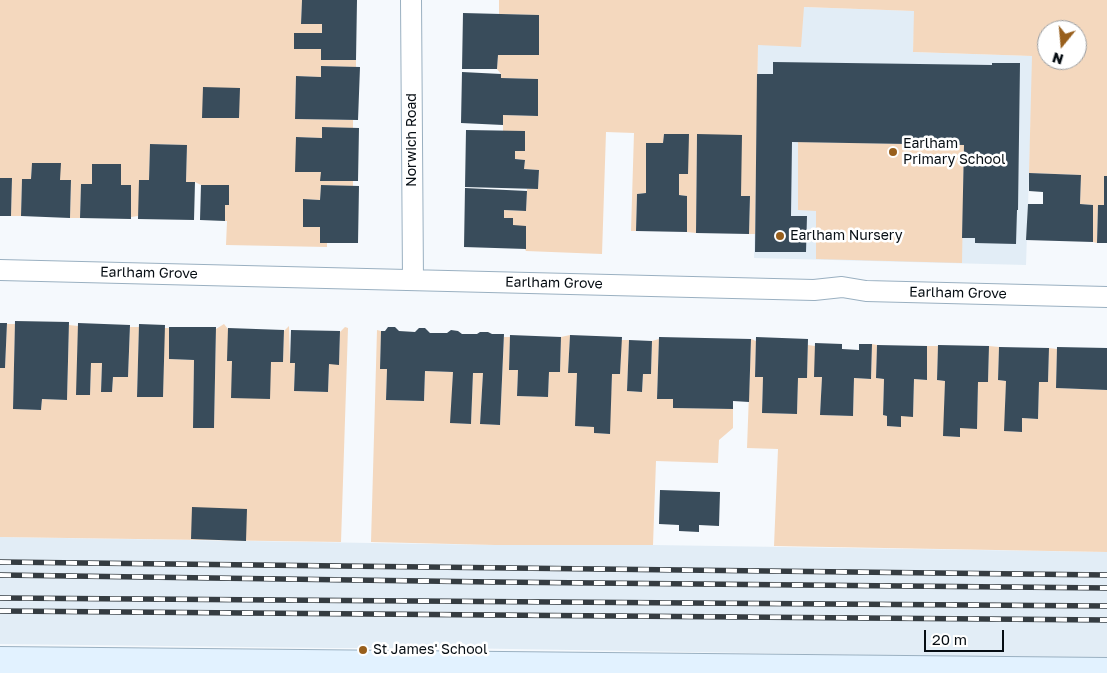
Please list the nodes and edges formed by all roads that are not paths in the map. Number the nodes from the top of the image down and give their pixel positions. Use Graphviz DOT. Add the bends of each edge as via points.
graph roads {
  1 [pos="411,0"];
  2 [pos="0,270"];
  3 [pos="413,280"];
  4 [pos="1107,297"];
  5 [pos="0,661"];
  6 [pos="35,667"];
  7 [pos="536,670"];
  8 [pos="910,671"];
  9 [pos="1107,672"];
  1 -- 3 [label="street, Norwich Road"];
  2 -- 3 [label="street, Earlham Grove"];
  3 -- 4 [label="street, Earlham Grove" via="814,290 842,287 866,291"];
  5 -- 6 [label="street"];
  6 -- 7 [label="street"];
  7 -- 8 [label="street"];
  8 -- 9 [label="street"];
}
